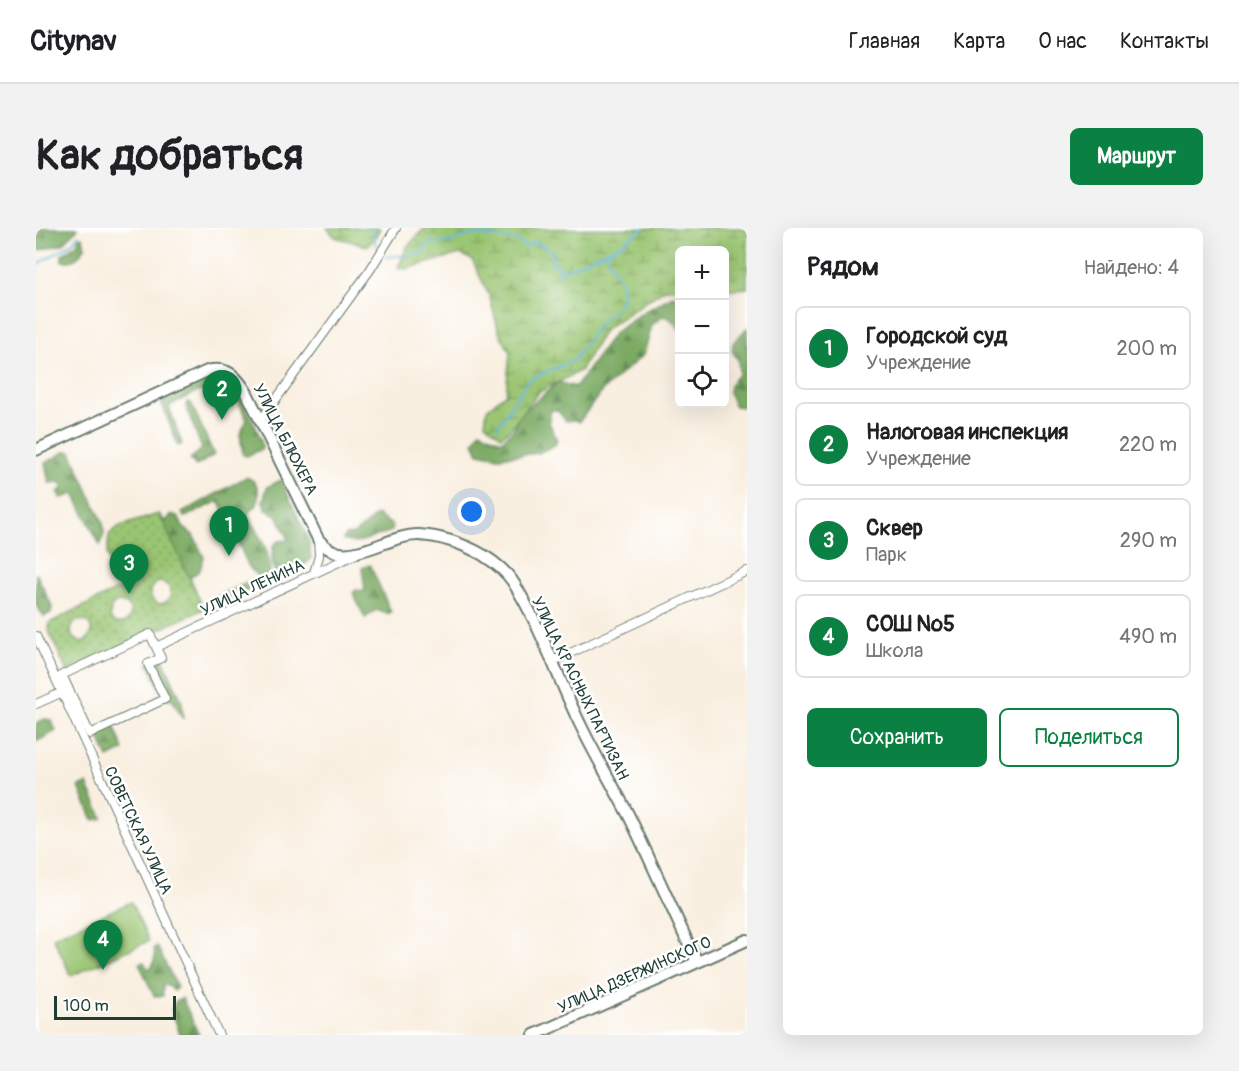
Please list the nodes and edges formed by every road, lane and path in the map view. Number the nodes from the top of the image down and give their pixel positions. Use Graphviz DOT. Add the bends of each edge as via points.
graph roads {
  1 [pos="396,228"];
  2 [pos="261,420"];
  3 [pos="36,450"];
  4 [pos="318,539"];
  5 [pos="359,553"];
  6 [pos="747,571"];
  7 [pos="314,573"];
  8 [pos="36,636"];
  9 [pos="156,647"];
  10 [pos="551,662"];
  11 [pos="65,690"];
  12 [pos="36,704"];
  13 [pos="747,940"];
  14 [pos="697,962"];
  15 [pos="219,1035"];
  16 [pos="534,1035"];
  1 -- 2 [label="street"];
  2 -- 3 [label="street, УЛИЦА БЛЮХЕРА" via="237,378 228,371 214,369"];
  2 -- 4 [label="street, УЛИЦА БЛЮХЕРА"];
  4 -- 5 [label="street, УЛИЦА БЛЮХЕРА" via="329,549"];
  4 -- 7 [label="street"];
  5 -- 7 [label="street, УЛИЦА ЛЕНИНА"];
  5 -- 10 [label="street, УЛИЦА КРАСНЫХ ПАРТИЗАН" via="389,540 419,535 482,554 513,583"];
  6 -- 10 [label="street"];
  7 -- 9 [label="street, УЛИЦА ЛЕНИНА"];
  8 -- 11 [label="street, СОВЕТСКАЯ УЛИЦА"];
  9 -- 11 [label="street" via="150,634 62,675"];
  9 -- 11 [label="street" via="161,658 148,664 165,699 90,734"];
  10 -- 14 [label="street, УЛИЦА КРАСНЫХ ПАРТИЗАН"];
  11 -- 12 [label="street"];
  11 -- 15 [label="street, СОВЕТСКАЯ УЛИЦА"];
  13 -- 14 [label="street, УЛИЦА ДЗЕРЖИНСКОГО"];
  14 -- 16 [label="street, УЛИЦА ДЗЕРЖИНСКОГО"];
}
